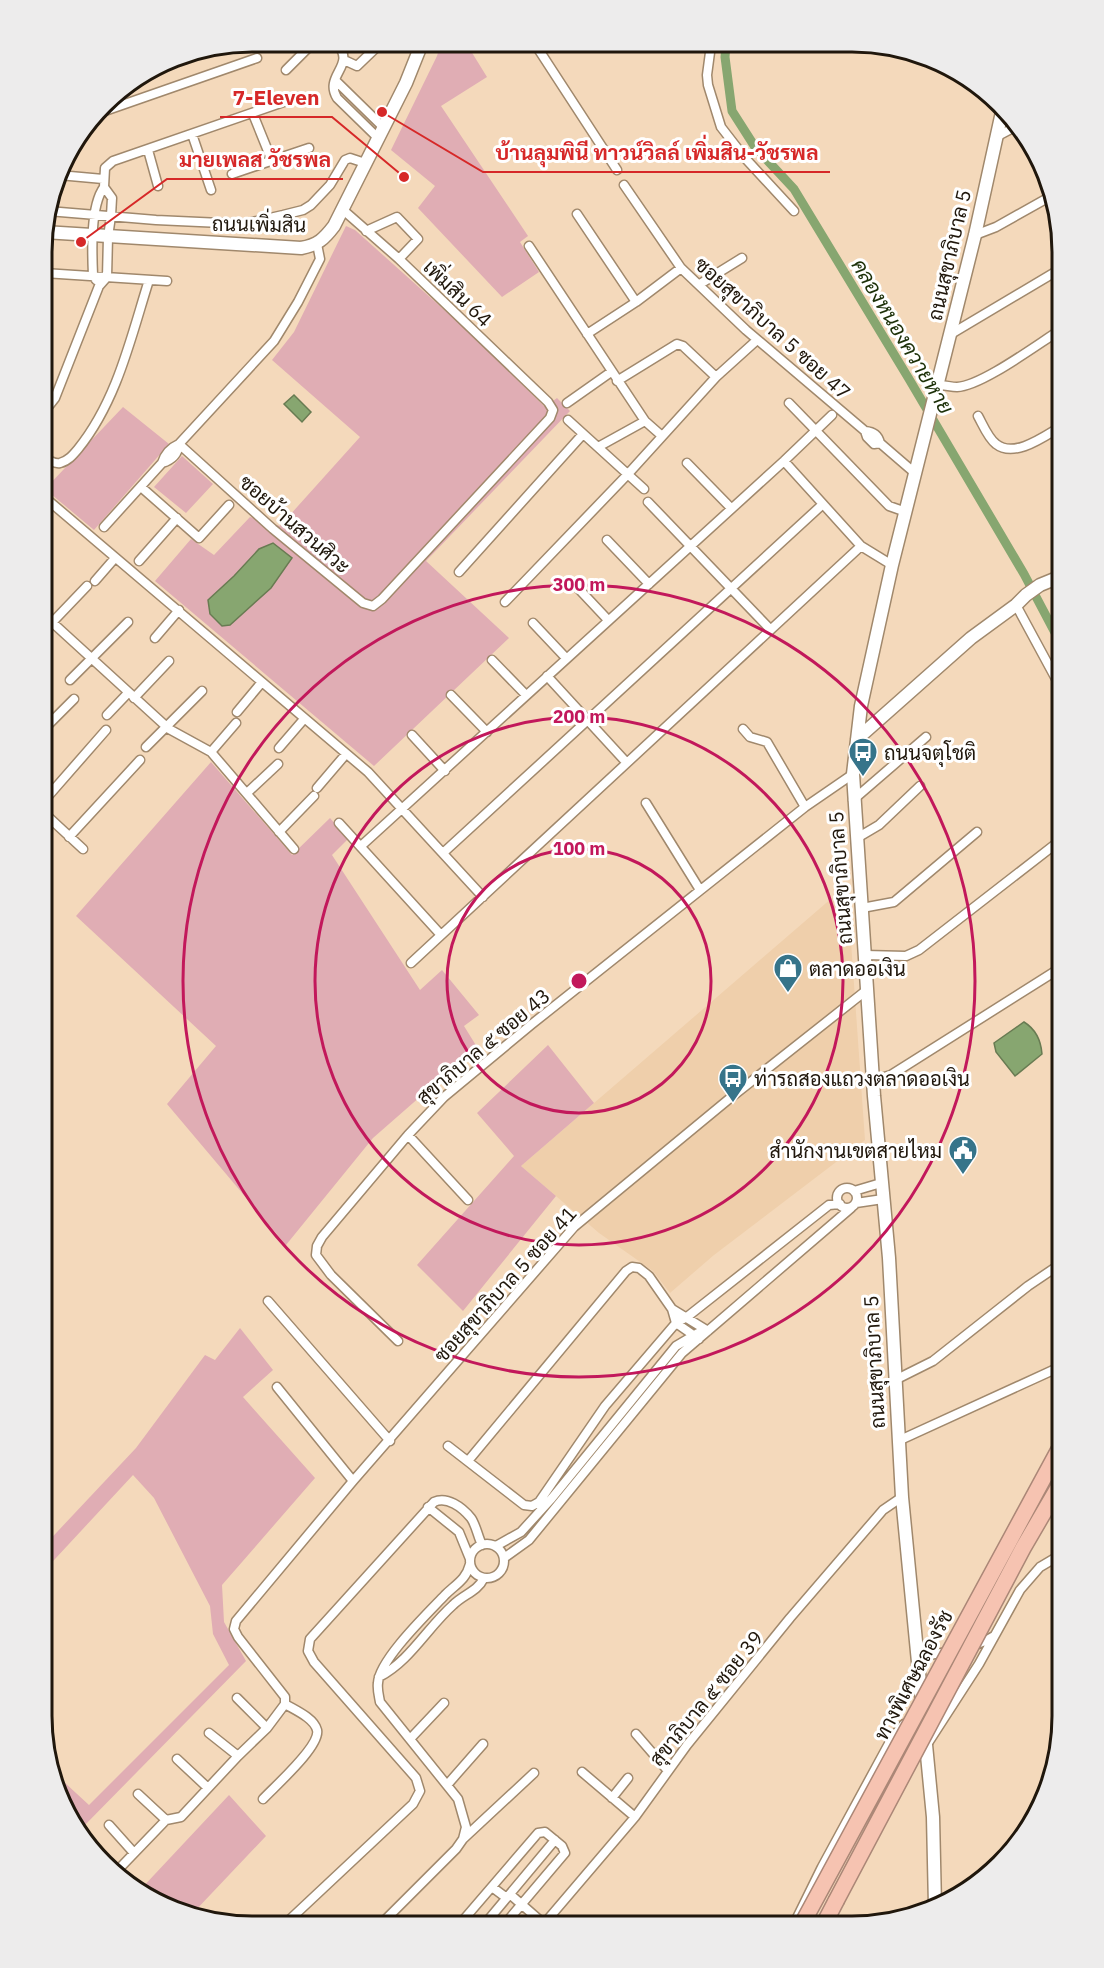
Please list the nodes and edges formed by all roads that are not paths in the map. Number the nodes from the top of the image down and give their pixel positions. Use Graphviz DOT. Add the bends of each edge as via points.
graph roads {
  1 [pos="710,52"];
  2 [pos="303,53"];
  3 [pos="342,53"];
  4 [pos="371,53"];
  5 [pos="418,53"];
  6 [pos="540,53"];
  7 [pos="257,58"];
  8 [pos="344,60"];
  9 [pos="286,70"];
  10 [pos="298,97"];
  11 [pos="116,107"];
  12 [pos="253,114"];
  13 [pos="1000,119"];
  14 [pos="1009,130"];
  15 [pos="380,133"];
  16 [pos="192,134"];
  17 [pos="995,138"];
  18 [pos="309,148"];
  19 [pos="148,150"];
  20 [pos="272,161"];
  21 [pos="365,163"];
  22 [pos="616,170"];
  23 [pos="232,174"];
  24 [pos="68,177"];
  25 [pos="104,183"];
  26 [pos="624,185"];
  27 [pos="158,186"];
  28 [pos="211,190"];
  29 [pos="1044,200"];
  30 [pos="342,209"];
  31 [pos="794,211"];
  32 [pos="57,212"];
  33 [pos="578,214"];
  34 [pos="96,215"];
  35 [pos="111,216"];
  36 [pos="366,231"];
  37 [pos="53,233"];
  38 [pos="975,235"];
  39 [pos="93,236"];
  40 [pos="108,237"];
  41 [pos="317,244"];
  42 [pos="529,246"];
  43 [pos="742,258"];
  44 [pos="399,259"];
  45 [pos="681,268"];
  46 [pos="52,274"];
  47 [pos="1052,274"];
  48 [pos="93,275"];
  49 [pos="107,277"];
  50 [pos="149,280"];
  51 [pos="167,280"];
  52 [pos="700,284"];
  53 [pos="99,286"];
  54 [pos="636,302"];
  55 [pos="587,334"];
  56 [pos="951,334"];
  57 [pos="1052,335"];
  58 [pos="757,340"];
  59 [pos="611,372"];
  60 [pos="716,377"];
  61 [pos="617,381"];
  62 [pos="938,385"];
  63 [pos="52,402"];
  64 [pos="548,402"];
  65 [pos="567,403"];
  66 [pos="789,403"];
  67 [pos="832,415"];
  68 [pos="978,416"];
  69 [pos="568,420"];
  70 [pos="645,421"];
  71 [pos="816,431"];
  72 [pos="1052,431"];
  73 [pos="584,434"];
  74 [pos="662,436"];
  75 [pos="179,444"];
  76 [pos="598,447"];
  77 [pos="52,461"];
  78 [pos="784,461"];
  79 [pos="687,463"];
  80 [pos="628,474"];
  81 [pos="916,474"];
  82 [pos="141,487"];
  83 [pos="645,489"];
  84 [pos="648,502"];
  85 [pos="52,503"];
  86 [pos="823,504"];
  87 [pos="229,505"];
  88 [pos="731,508"];
  89 [pos="906,512"];
  90 [pos="177,518"];
  91 [pos="104,527"];
  92 [pos="607,540"];
  93 [pos="690,546"];
  94 [pos="861,546"];
  95 [pos="115,558"];
  96 [pos="139,561"];
  97 [pos="892,565"];
  98 [pos="459,572"];
  99 [pos="1052,580"];
  100 [pos="95,581"];
  101 [pos="649,584"];
  102 [pos="87,586"];
  103 [pos="577,587"];
  104 [pos="731,588"];
  105 [pos="505,602"];
  106 [pos="1016,605"];
  107 [pos="179,610"];
  108 [pos="608,620"];
  109 [pos="52,621"];
  110 [pos="128,622"];
  111 [pos="533,623"];
  112 [pos="770,629"];
  113 [pos="155,638"];
  114 [pos="566,658"];
  115 [pos="91,659"];
  116 [pos="492,660"];
  117 [pos="170,661"];
  118 [pos="1052,671"];
  119 [pos="547,676"];
  120 [pos="69,680"];
  121 [pos="262,682"];
  122 [pos="202,691"];
  123 [pos="451,695"];
  124 [pos="526,695"];
  125 [pos="131,696"];
  126 [pos="74,699"];
  127 [pos="237,712"];
  128 [pos="107,715"];
  129 [pos="304,718"];
  130 [pos="588,720"];
  131 [pos="52,721"];
  132 [pos="236,723"];
  133 [pos="166,727"];
  134 [pos="743,729"];
  135 [pos="106,730"];
  136 [pos="487,732"];
  137 [pos="412,735"];
  138 [pos="926,737"];
  139 [pos="857,739"];
  140 [pos="147,747"];
  141 [pos="279,748"];
  142 [pos="211,752"];
  143 [pos="346,754"];
  144 [pos="140,760"];
  145 [pos="626,762"];
  146 [pos="278,764"];
  147 [pos="445,771"];
  148 [pos="853,774"];
  149 [pos="920,786"];
  150 [pos="52,792"];
  151 [pos="247,793"];
  152 [pos="854,800"];
  153 [pos="646,803"];
  154 [pos="805,807"];
  155 [pos="402,808"];
  156 [pos="52,821"];
  157 [pos="339,823"];
  158 [pos="279,831"];
  159 [pos="977,832"];
  160 [pos="69,837"];
  161 [pos="857,838"];
  162 [pos="361,846"];
  163 [pos="1052,847"];
  164 [pos="83,849"];
  165 [pos="294,849"];
  166 [pos="443,853"];
  167 [pos="700,890"];
  168 [pos="483,897"];
  169 [pos="862,908"];
  170 [pos="441,935"];
  171 [pos="866,955"];
  172 [pos="411,963"];
  173 [pos="1052,974"];
  174 [pos="867,989"];
  175 [pos="874,1080"];
  176 [pos="408,1135"];
  177 [pos="881,1183"];
  178 [pos="854,1191"];
  179 [pos="883,1199"];
  180 [pos="468,1200"];
  181 [pos="840,1204"];
  182 [pos="854,1205"];
  183 [pos="1051,1270"];
  184 [pos="268,1301"];
  185 [pos="672,1309"];
  186 [pos="687,1317"];
  187 [pos="676,1323"];
  188 [pos="706,1330"];
  189 [pos="697,1337"];
  190 [pos="398,1341"];
  191 [pos="1051,1371"];
  192 [pos="896,1380"];
  193 [pos="277,1387"];
  194 [pos="390,1441"];
  195 [pos="898,1441"];
  196 [pos="448,1446"];
  197 [pos="468,1461"];
  198 [pos="1051,1464"];
  199 [pos="353,1481"];
  200 [pos="902,1497"];
  201 [pos="1051,1500"];
  202 [pos="428,1508"];
  203 [pos="482,1545"];
  204 [pos="496,1546"];
  205 [pos="504,1558"];
  206 [pos="1051,1560"];
  207 [pos="470,1562"];
  208 [pos="483,1578"];
  209 [pos="445,1595"];
  210 [pos="453,1604"];
  211 [pos="416,1626"];
  212 [pos="426,1635"];
  213 [pos="994,1635"];
  214 [pos="918,1658"];
  215 [pos="379,1677"];
  216 [pos="237,1698"];
  217 [pos="444,1703"];
  218 [pos="285,1704"];
  219 [pos="922,1713"];
  220 [pos="267,1728"];
  221 [pos="209,1733"];
  222 [pos="636,1734"];
  223 [pos="410,1739"];
  224 [pos="483,1744"];
  225 [pos="926,1747"];
  226 [pos="238,1756"];
  227 [pos="177,1759"];
  228 [pos="668,1771"];
  229 [pos="582,1772"];
  230 [pos="534,1773"];
  231 [pos="628,1778"];
  232 [pos="447,1785"];
  233 [pos="208,1788"];
  234 [pos="138,1794"];
  235 [pos="612,1798"];
  236 [pos="263,1799"];
  237 [pos="635,1817"];
  238 [pos="166,1820"];
  239 [pos="109,1824"];
  240 [pos="463,1839"];
  241 [pos="555,1840"];
  242 [pos="134,1853"];
  243 [pos="121,1866"];
  244 [pos="492,1887"];
  245 [pos="507,1897"];
  246 [pos="935,1897"];
  247 [pos="522,1905"];
  248 [pos="294,1916"];
  249 [pos="389,1916"];
  250 [pos="467,1916"];
  251 [pos="491,1916"];
  252 [pos="512,1916"];
  253 [pos="534,1916"];
  254 [pos="552,1916"];
  255 [pos="798,1916"];
  256 [pos="806,1916"];
  257 [pos="828,1916"];
  1 -- 31 [label="street" via="708,85 721,127"];
  2 -- 9 [label="street"];
  3 -- 8 [label="street"];
  4 -- 8 [label="street" via="357,66"];
  5 -- 15 [label="main road, ถนนเพิ่มสิน"];
  6 -- 22 [label="street"];
  7 -- 11 [label="street"];
  8 -- 15 [label="street" via="335,80"];
  10 -- 12 [label="street"];
  12 -- 16 [label="street"];
  12 -- 20 [label="street"];
  13 -- 17 [label="main road, ถนนสุขาภิบาล 5"];
  14 -- 17 [label="street"];
  15 -- 21 [label="main road, ถนนเพิ่มสิน"];
  16 -- 19 [label="street"];
  16 -- 28 [label="street"];
  17 -- 38 [label="main road, ถนนสุขาภิบาล 5"];
  18 -- 20 [label="street"];
  19 -- 25 [label="street" via="108,164 103,172"];
  19 -- 27 [label="street"];
  20 -- 23 [label="street"];
  21 -- 30 [label="main road, ถนนเพิ่มสิน"];
  21 -- 35 [label="street" via="345,160 330,185 303,210 253,222"];
  24 -- 25 [label="street"];
  25 -- 34 [label="street"];
  25 -- 35 [label="street" via="112,198"];
  26 -- 45 [label="street, ซอยสุขาภิบาล 5 ซอย 47"];
  29 -- 38 [label="street"];
  30 -- 36 [label="street, เพิ่มสิน 64"];
  30 -- 41 [label="main road, ถนนเพิ่มสิน" via="329,233"];
  32 -- 34 [label="street"];
  33 -- 54 [label="street"];
  34 -- 35 [label="street"];
  34 -- 39 [label="street"];
  35 -- 40 [label="street"];
  36 -- 44 [label="street, เพิ่มสิน 64"];
  36 -- 44 [label="street" via="397,217 418,239"];
  37 -- 39 [label="main road, ถนนเพิ่มสิน"];
  38 -- 56 [label="main road, ถนนสุขาภิบาล 5"];
  39 -- 40 [label="main road, ถนนเพิ่มสิน"];
  39 -- 48 [label="street"];
  40 -- 41 [label="main road, ถนนเพิ่มสิน" via="301,248"];
  40 -- 49 [label="street"];
  41 -- 75 [label="street" via="320,259 283,329"];
  42 -- 55 [label="street"];
  43 -- 52 [label="street"];
  44 -- 64 [label="street, เพิ่มสิน 64"];
  45 -- 52 [label="street, ซอยสุขาภิบาล 5 ซอย 47"];
  45 -- 54 [label="street"];
  46 -- 48 [label="street"];
  47 -- 56 [label="street"];
  48 -- 49 [label="street"];
  48 -- 53 [label="street"];
  49 -- 50 [label="street"];
  49 -- 53 [label="street"];
  50 -- 51 [label="street"];
  50 -- 77 [label="street" via="114,387 86,439 70,458"];
  52 -- 58 [label="street, ซอยสุขาภิบาล 5 ซอย 47"];
  53 -- 63 [label="street"];
  54 -- 55 [label="street"];
  55 -- 59 [label="street"];
  56 -- 62 [label="main road, ถนนสุขาภิบาล 5"];
  57 -- 62 [label="street" via="970,384"];
  58 -- 60 [label="street"];
  58 -- 81 [label="street, ซอยสุขาภิบาล 5 ซอย 47" via="865,431 879,437 880,443"];
  59 -- 61 [label="street"];
  59 -- 65 [label="street"];
  60 -- 61 [label="street" via="677,344"];
  60 -- 74 [label="street"];
  61 -- 70 [label="street"];
  62 -- 81 [label="main road, ถนนสุขาภิบาล 5"];
  64 -- 75 [label="street, ซอยบ้านสวนศิวะ" via="553,410 550,418 373,606 363,603 273,530"];
  66 -- 71 [label="street"];
  67 -- 71 [label="street"];
  68 -- 72 [label="street" via="998,446 1024,446"];
  69 -- 73 [label="street"];
  70 -- 74 [label="street"];
  70 -- 76 [label="street"];
  71 -- 78 [label="street"];
  71 -- 89 [label="street" via="889,506"];
  73 -- 76 [label="street"];
  73 -- 98 [label="street"];
  74 -- 80 [label="street"];
  75 -- 82 [label="street" via="178,451"];
  76 -- 80 [label="street"];
  78 -- 86 [label="street"];
  78 -- 88 [label="street"];
  79 -- 88 [label="street"];
  80 -- 83 [label="street"];
  80 -- 105 [label="street"];
  81 -- 89 [label="main road, ถนนสุขาภิบาล 5"];
  82 -- 90 [label="street"];
  82 -- 91 [label="street"];
  84 -- 93 [label="street"];
  85 -- 95 [label="street"];
  86 -- 94 [label="street"];
  86 -- 104 [label="street"];
  87 -- 90 [label="street" via="200,538"];
  88 -- 93 [label="street"];
  89 -- 97 [label="main road, ถนนสุขาภิบาล 5"];
  90 -- 96 [label="street"];
  92 -- 101 [label="street"];
  93 -- 101 [label="street"];
  93 -- 104 [label="street"];
  94 -- 97 [label="street"];
  94 -- 112 [label="street"];
  95 -- 100 [label="street"];
  95 -- 107 [label="street"];
  97 -- 139 [label="main road, ถนนสุขาภิบาล 5"];
  99 -- 106 [label="main road"];
  101 -- 108 [label="street"];
  102 -- 109 [label="street"];
  103 -- 108 [label="street"];
  104 -- 112 [label="street"];
  104 -- 130 [label="street"];
  106 -- 118 [label="street"];
  106 -- 139 [label="main road" via="948,656"];
  107 -- 113 [label="street"];
  107 -- 121 [label="street"];
  108 -- 114 [label="street"];
  109 -- 115 [label="street"];
  110 -- 115 [label="street"];
  111 -- 114 [label="street"];
  112 -- 145 [label="street"];
  114 -- 119 [label="street"];
  115 -- 120 [label="street"];
  115 -- 125 [label="street"];
  116 -- 124 [label="street"];
  117 -- 125 [label="street"];
  119 -- 124 [label="street"];
  119 -- 130 [label="street"];
  121 -- 127 [label="street"];
  121 -- 129 [label="street"];
  122 -- 133 [label="street"];
  123 -- 136 [label="street"];
  124 -- 136 [label="street"];
  125 -- 128 [label="street"];
  125 -- 133 [label="street"];
  126 -- 131 [label="street"];
  129 -- 141 [label="street"];
  129 -- 143 [label="street"];
  130 -- 145 [label="street"];
  130 -- 166 [label="street"];
  132 -- 142 [label="street"];
  133 -- 140 [label="street"];
  133 -- 142 [label="street"];
  134 -- 154 [label="street" via="767,742"];
  135 -- 150 [label="street"];
  136 -- 147 [label="street"];
  137 -- 147 [label="street"];
  138 -- 152 [label="street"];
  139 -- 148 [label="main road, ถนนสุขาภิบาล 5"];
  142 -- 151 [label="street"];
  143 -- 155 [label="street"];
  143 -- 158 [label="street"];
  144 -- 160 [label="street"];
  145 -- 168 [label="street"];
  146 -- 151 [label="street"];
  147 -- 155 [label="street"];
  148 -- 152 [label="main road, ถนนสุขาภิบาล 5"];
  148 -- 154 [label="street, สุขาภิบาล ๕ ซอย 43"];
  149 -- 161 [label="street" via="879,825"];
  151 -- 158 [label="street"];
  152 -- 161 [label="main road, ถนนสุขาภิบาล 5"];
  153 -- 167 [label="street"];
  154 -- 167 [label="street, สุขาภิบาล ๕ ซอย 43"];
  155 -- 162 [label="street"];
  155 -- 166 [label="street"];
  156 -- 160 [label="street"];
  157 -- 162 [label="street"];
  158 -- 165 [label="street"];
  159 -- 169 [label="street" via="894,902"];
  160 -- 164 [label="street"];
  161 -- 169 [label="main road, ถนนสุขาภิบาล 5"];
  162 -- 170 [label="street"];
  163 -- 171 [label="street" via="919,950 906,956"];
  166 -- 168 [label="street"];
  167 -- 176 [label="street, สุขาภิบาล ๕ ซอย 43" via="444,1097"];
  168 -- 170 [label="street"];
  169 -- 171 [label="main road, ถนนสุขาภิบาล 5"];
  170 -- 172 [label="street"];
  171 -- 174 [label="main road, ถนนสุขาภิบาล 5"];
  173 -- 175 [label="street" via="891,1075"];
  174 -- 175 [label="main road, ถนนสุขาภิบาล 5"];
  174 -- 194 [label="street, ซอยสุขาภิบาล 5 ซอย 41" via="574,1227"];
  175 -- 177 [label="main road, ถนนสุขาภิบาล 5"];
  176 -- 180 [label="street"];
  176 -- 190 [label="street, สุขาภิบาล ๕ ซอย 43" via="322,1238 316,1255"];
  177 -- 178 [label="street"];
  177 -- 179 [label="main road, ถนนสุขาภิบาล 5"];
  178 -- 181 [label="street" via="845,1188 839,1192"];
  178 -- 182 [label="street" via="858,1197"];
  179 -- 182 [label="street"];
  179 -- 192 [label="main road, ถนนสุขาภิบาล 5"];
  181 -- 182 [label="street" via="845,1208"];
  181 -- 186 [label="street" via="829,1205"];
  182 -- 188 [label="street"];
  183 -- 192 [label="street" via="933,1361"];
  184 -- 194 [label="street"];
  185 -- 186 [label="street"];
  185 -- 187 [label="street"];
  185 -- 197 [label="street" via="649,1276 639,1268 626,1271"];
  186 -- 187 [label="street"];
  186 -- 188 [label="street"];
  187 -- 189 [label="street"];
  187 -- 197 [label="street" via="604,1406 539,1502 524,1505"];
  188 -- 189 [label="street"];
  189 -- 204 [label="street" via="676,1346 552,1498 521,1532"];
  189 -- 205 [label="street" via="529,1540"];
  191 -- 195 [label="street"];
  192 -- 195 [label="main road, ถนนสุขาภิบาล 5"];
  193 -- 199 [label="street"];
  194 -- 199 [label="street, ซอยสุขาภิบาล 5 ซอย 41"];
  195 -- 200 [label="main road, ถนนสุขาภิบาล 5"];
  196 -- 197 [label="street"];
  198 -- 256 [label="highway, ทางพิเศษฉลองรัช, bridge"];
  199 -- 218 [label="street, ซอยสุขาภิบาล 5 ซอย 41" via="236,1621 238,1637 285,1697"];
  200 -- 214 [label="main road, ถนนสุขาภิบาล 5"];
  200 -- 228 [label="street, สุขาภิบาล ๕ ซอย 39" via="883,1510 842,1557"];
  201 -- 257 [label="highway, ทางพิเศษฉลองรัช, bridge"];
  202 -- 203 [label="street" via="441,1499 449,1500 471,1518"];
  202 -- 207 [label="street" via="459,1532"];
  202 -- 248 [label="street" via="310,1639 308,1651 416,1778 420,1791 413,1804"];
  203 -- 204 [label="street"];
  203 -- 207 [label="street" via="474,1550"];
  204 -- 205 [label="street"];
  205 -- 208 [label="street" via="500,1572"];
  206 -- 213 [label="street" via="1020,1590"];
  207 -- 208 [label="street" via="474,1573"];
  207 -- 209 [label="street" via="467,1576"];
  208 -- 210 [label="street" via="479,1588"];
  209 -- 210 [label="street"];
  209 -- 211 [label="street"];
  210 -- 212 [label="street"];
  211 -- 212 [label="street"];
  211 -- 215 [label="street" via="385,1663"];
  212 -- 215 [label="street" via="392,1670"];
  213 -- 214 [label="street" via="967,1647"];
  213 -- 225 [label="street"];
  214 -- 219 [label="main road, ถนนสุขาภิบาล 5"];
  215 -- 223 [label="street" via="380,1702"];
  216 -- 220 [label="street"];
  217 -- 223 [label="street"];
  218 -- 220 [label="street"];
  218 -- 236 [label="street" via="312,1722 317,1731 316,1741"];
  219 -- 225 [label="main road, ถนนสุขาภิบาล 5"];
  219 -- 255 [label="street" via="910,1718 892,1738"];
  220 -- 226 [label="street"];
  221 -- 226 [label="street"];
  222 -- 228 [label="street"];
  223 -- 232 [label="street"];
  224 -- 232 [label="street"];
  225 -- 246 [label="main road, ถนนสุขาภิบาล 5"];
  226 -- 233 [label="street"];
  227 -- 233 [label="street"];
  228 -- 237 [label="street, สุขาภิบาล ๕ ซอย 39"];
  229 -- 235 [label="street"];
  230 -- 240 [label="street"];
  231 -- 235 [label="street"];
  232 -- 240 [label="street" via="463,1814"];
  233 -- 238 [label="street" via="181,1817"];
  234 -- 238 [label="street"];
  235 -- 237 [label="street"];
  237 -- 254 [label="street, สุขาภิบาล ๕ ซอย 39"];
  238 -- 242 [label="street"];
  239 -- 242 [label="street"];
  240 -- 249 [label="street"];
  241 -- 244 [label="street" via="545,1832 538,1833"];
  241 -- 245 [label="street"];
  241 -- 247 [label="street" via="565,1853"];
  242 -- 243 [label="street"];
  244 -- 245 [label="street"];
  244 -- 250 [label="street"];
  245 -- 247 [label="street" via="512,1896"];
  245 -- 251 [label="street"];
  247 -- 252 [label="street"];
  247 -- 253 [label="street"];
}
